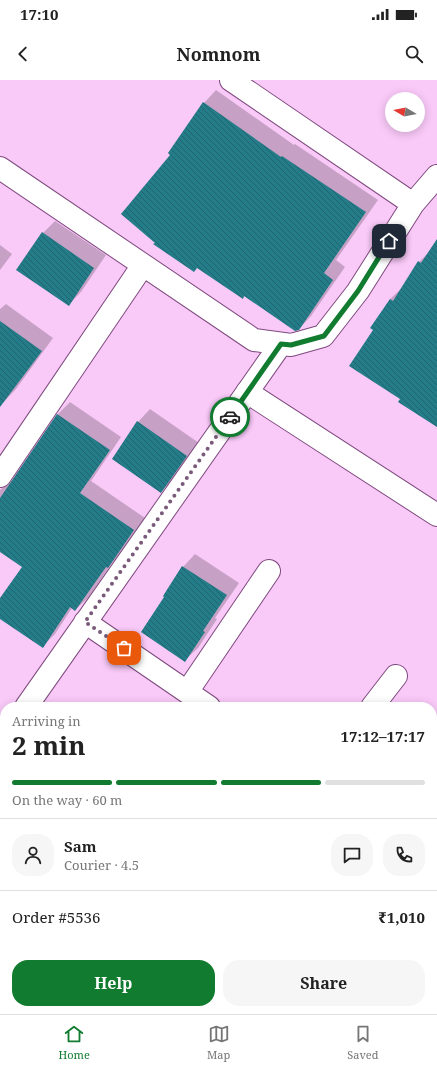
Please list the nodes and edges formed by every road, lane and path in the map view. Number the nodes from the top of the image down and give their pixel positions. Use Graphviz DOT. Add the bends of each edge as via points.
graph roads {
  1 [pos="232,80"];
  2 [pos="0,168"];
  3 [pos="437,176"];
  4 [pos="413,204"];
  5 [pos="143,265"];
  6 [pos="281,344"];
  7 [pos="247,392"];
  8 [pos="0,476"];
  9 [pos="437,516"];
  10 [pos="269,571"];
  11 [pos="85,622"];
  12 [pos="396,676"];
  13 [pos="187,692"];
  14 [pos="29,702"];
  15 [pos="201,702"];
  16 [pos="376,702"];
  1 -- 4 [label="street"];
  2 -- 5 [label="street"];
  3 -- 4 [label="street"];
  4 -- 6 [label="street" via="358,291 324,336 291,345"];
  5 -- 6 [label="street" via="254,340"];
  5 -- 8 [label="street"];
  6 -- 7 [label="street"];
  7 -- 9 [label="street"];
  7 -- 11 [label="street"];
  10 -- 13 [label="street"];
  11 -- 13 [label="street"];
  11 -- 14 [label="street"];
  12 -- 16 [label="street"];
  13 -- 15 [label="street"];
}
